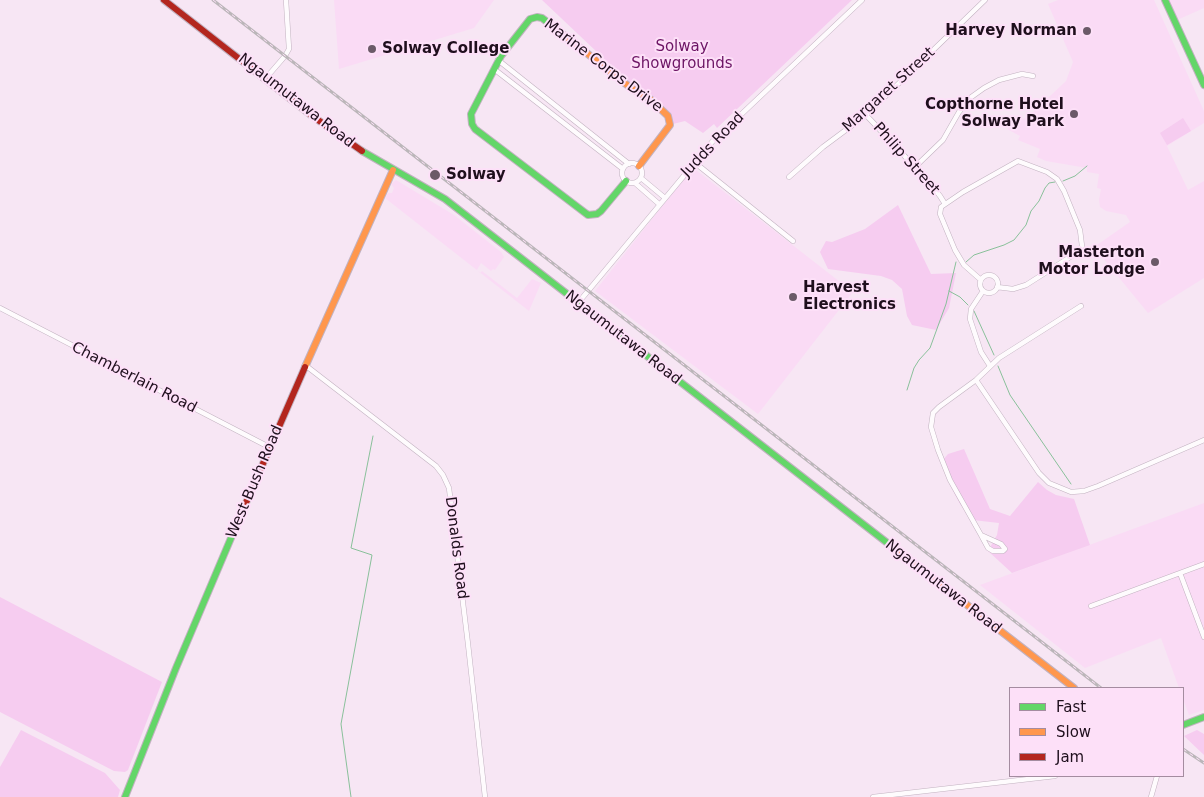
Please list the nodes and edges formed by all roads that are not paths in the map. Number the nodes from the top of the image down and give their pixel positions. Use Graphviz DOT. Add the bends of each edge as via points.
graph roads {
  1 [pos="164,0"];
  2 [pos="286,0"];
  3 [pos="862,0"];
  4 [pos="986,0"];
  5 [pos="1164,0"];
  6 [pos="498,60"];
  7 [pos="494,69"];
  8 [pos="1034,76"];
  9 [pos="266,78"];
  10 [pos="522,80"];
  11 [pos="1204,85"];
  12 [pos="518,86"];
  13 [pos="556,106"];
  14 [pos="551,112"];
  15 [pos="866,115"];
  16 [pos="589,132"];
  17 [pos="585,138"];
  18 [pos="694,162"];
  19 [pos="629,164"];
  20 [pos="639,166"];
  21 [pos="915,167"];
  22 [pos="393,170"];
  23 [pos="623,170"];
  24 [pos="789,177"];
  25 [pos="641,178"];
  26 [pos="626,181"];
  27 [pos="635,183"];
  28 [pos="665,198"];
  29 [pos="659,204"];
  30 [pos="945,204"];
  31 [pos="793,240"];
  32 [pos="981,280"];
  33 [pos="997,287"];
  34 [pos="983,291"];
  35 [pos="578,303"];
  36 [pos="1081,306"];
  37 [pos="0,308"];
  38 [pos="305,365"];
  39 [pos="990,366"];
  40 [pos="976,380"];
  41 [pos="1204,440"];
  42 [pos="269,447"];
  43 [pos="981,535"];
  44 [pos="1204,564"];
  45 [pos="1180,572"];
  46 [pos="1091,606"];
  47 [pos="1204,637"];
  48 [pos="1073,687"];
  49 [pos="1204,717"];
  50 [pos="1184,725"];
  51 [pos="1046,777"];
  52 [pos="1157,777"];
  53 [pos="124,797"];
  54 [pos="485,797"];
  55 [pos="873,797"];
  56 [pos="1151,797"];
  1 -- 9 [label="main road, Ngaumutawa Road"];
  2 -- 9 [label="street" via="289,49"];
  3 -- 18 [label="street, Judds Road"];
  4 -- 15 [label="street, Margaret Street"];
  5 -- 11 [label="main road"];
  6 -- 7 [label="main road, Marine Corps Drive"];
  6 -- 10 [label="street"];
  6 -- 20 [label="main road, Marine Corps Drive" via="530,19 542,18 631,88 650,99 668,116 670,125"];
  7 -- 12 [label="street"];
  7 -- 26 [label="main road, Marine Corps Drive" via="471,114 475,129 588,215 601,211"];
  8 -- 21 [label="street" via="1022,74 999,80 970,98 943,140"];
  9 -- 22 [label="main road, Ngaumutawa Road" via="311,115"];
  10 -- 12 [label="street"];
  10 -- 13 [label="street"];
  12 -- 14 [label="street"];
  13 -- 14 [label="street"];
  13 -- 16 [label="street"];
  14 -- 17 [label="street"];
  15 -- 21 [label="street, Philip Street"];
  15 -- 24 [label="street, Margaret Street"];
  16 -- 17 [label="street"];
  16 -- 19 [label="street"];
  17 -- 23 [label="street"];
  18 -- 28 [label="street, Judds Road"];
  18 -- 31 [label="street"];
  19 -- 20 [label="street"];
  19 -- 23 [label="street"];
  20 -- 25 [label="street"];
  21 -- 30 [label="street, Philip Street"];
  22 -- 35 [label="main road, Ngaumutawa Road" via="439,195"];
  22 -- 38 [label="main road, West Bush Road"];
  23 -- 26 [label="street"];
  25 -- 27 [label="street"];
  25 -- 28 [label="street"];
  26 -- 27 [label="street"];
  27 -- 29 [label="street"];
  28 -- 29 [label="street, Judds Road"];
  29 -- 35 [label="street, Judds Road"];
  30 -- 32 [label="street" via="940,214 955,250 964,265"];
  30 -- 33 [label="street" via="1018,161 1057,179 1080,230 1082,246 1078,252 1026,285 1013,289"];
  32 -- 33 [label="street" via="988,275 994,276"];
  32 -- 34 [label="street"];
  33 -- 34 [label="street" via="991,292"];
  34 -- 39 [label="street" via="971,309 970,319 981,352"];
  35 -- 48 [label="main road, Ngaumutawa Road"];
  36 -- 39 [label="street"];
  37 -- 42 [label="street, Chamberlain Road"];
  38 -- 42 [label="main road, West Bush Road"];
  38 -- 54 [label="street, Donalds Road" via="436,466 449,488"];
  39 -- 40 [label="street"];
  40 -- 41 [label="street" via="1039,473 1049,483 1071,492 1098,486"];
  40 -- 43 [label="street" via="939,406 931,427 950,480"];
  42 -- 53 [label="main road, West Bush Road"];
  43 -- 43 [label="street" via="1001,544 1005,549 996,552 988,548"];
  44 -- 45 [label="street"];
  45 -- 46 [label="street"];
  45 -- 47 [label="street"];
  49 -- 50 [label="main road"];
  51 -- 55 [label="street"];
  52 -- 56 [label="street"];
}
